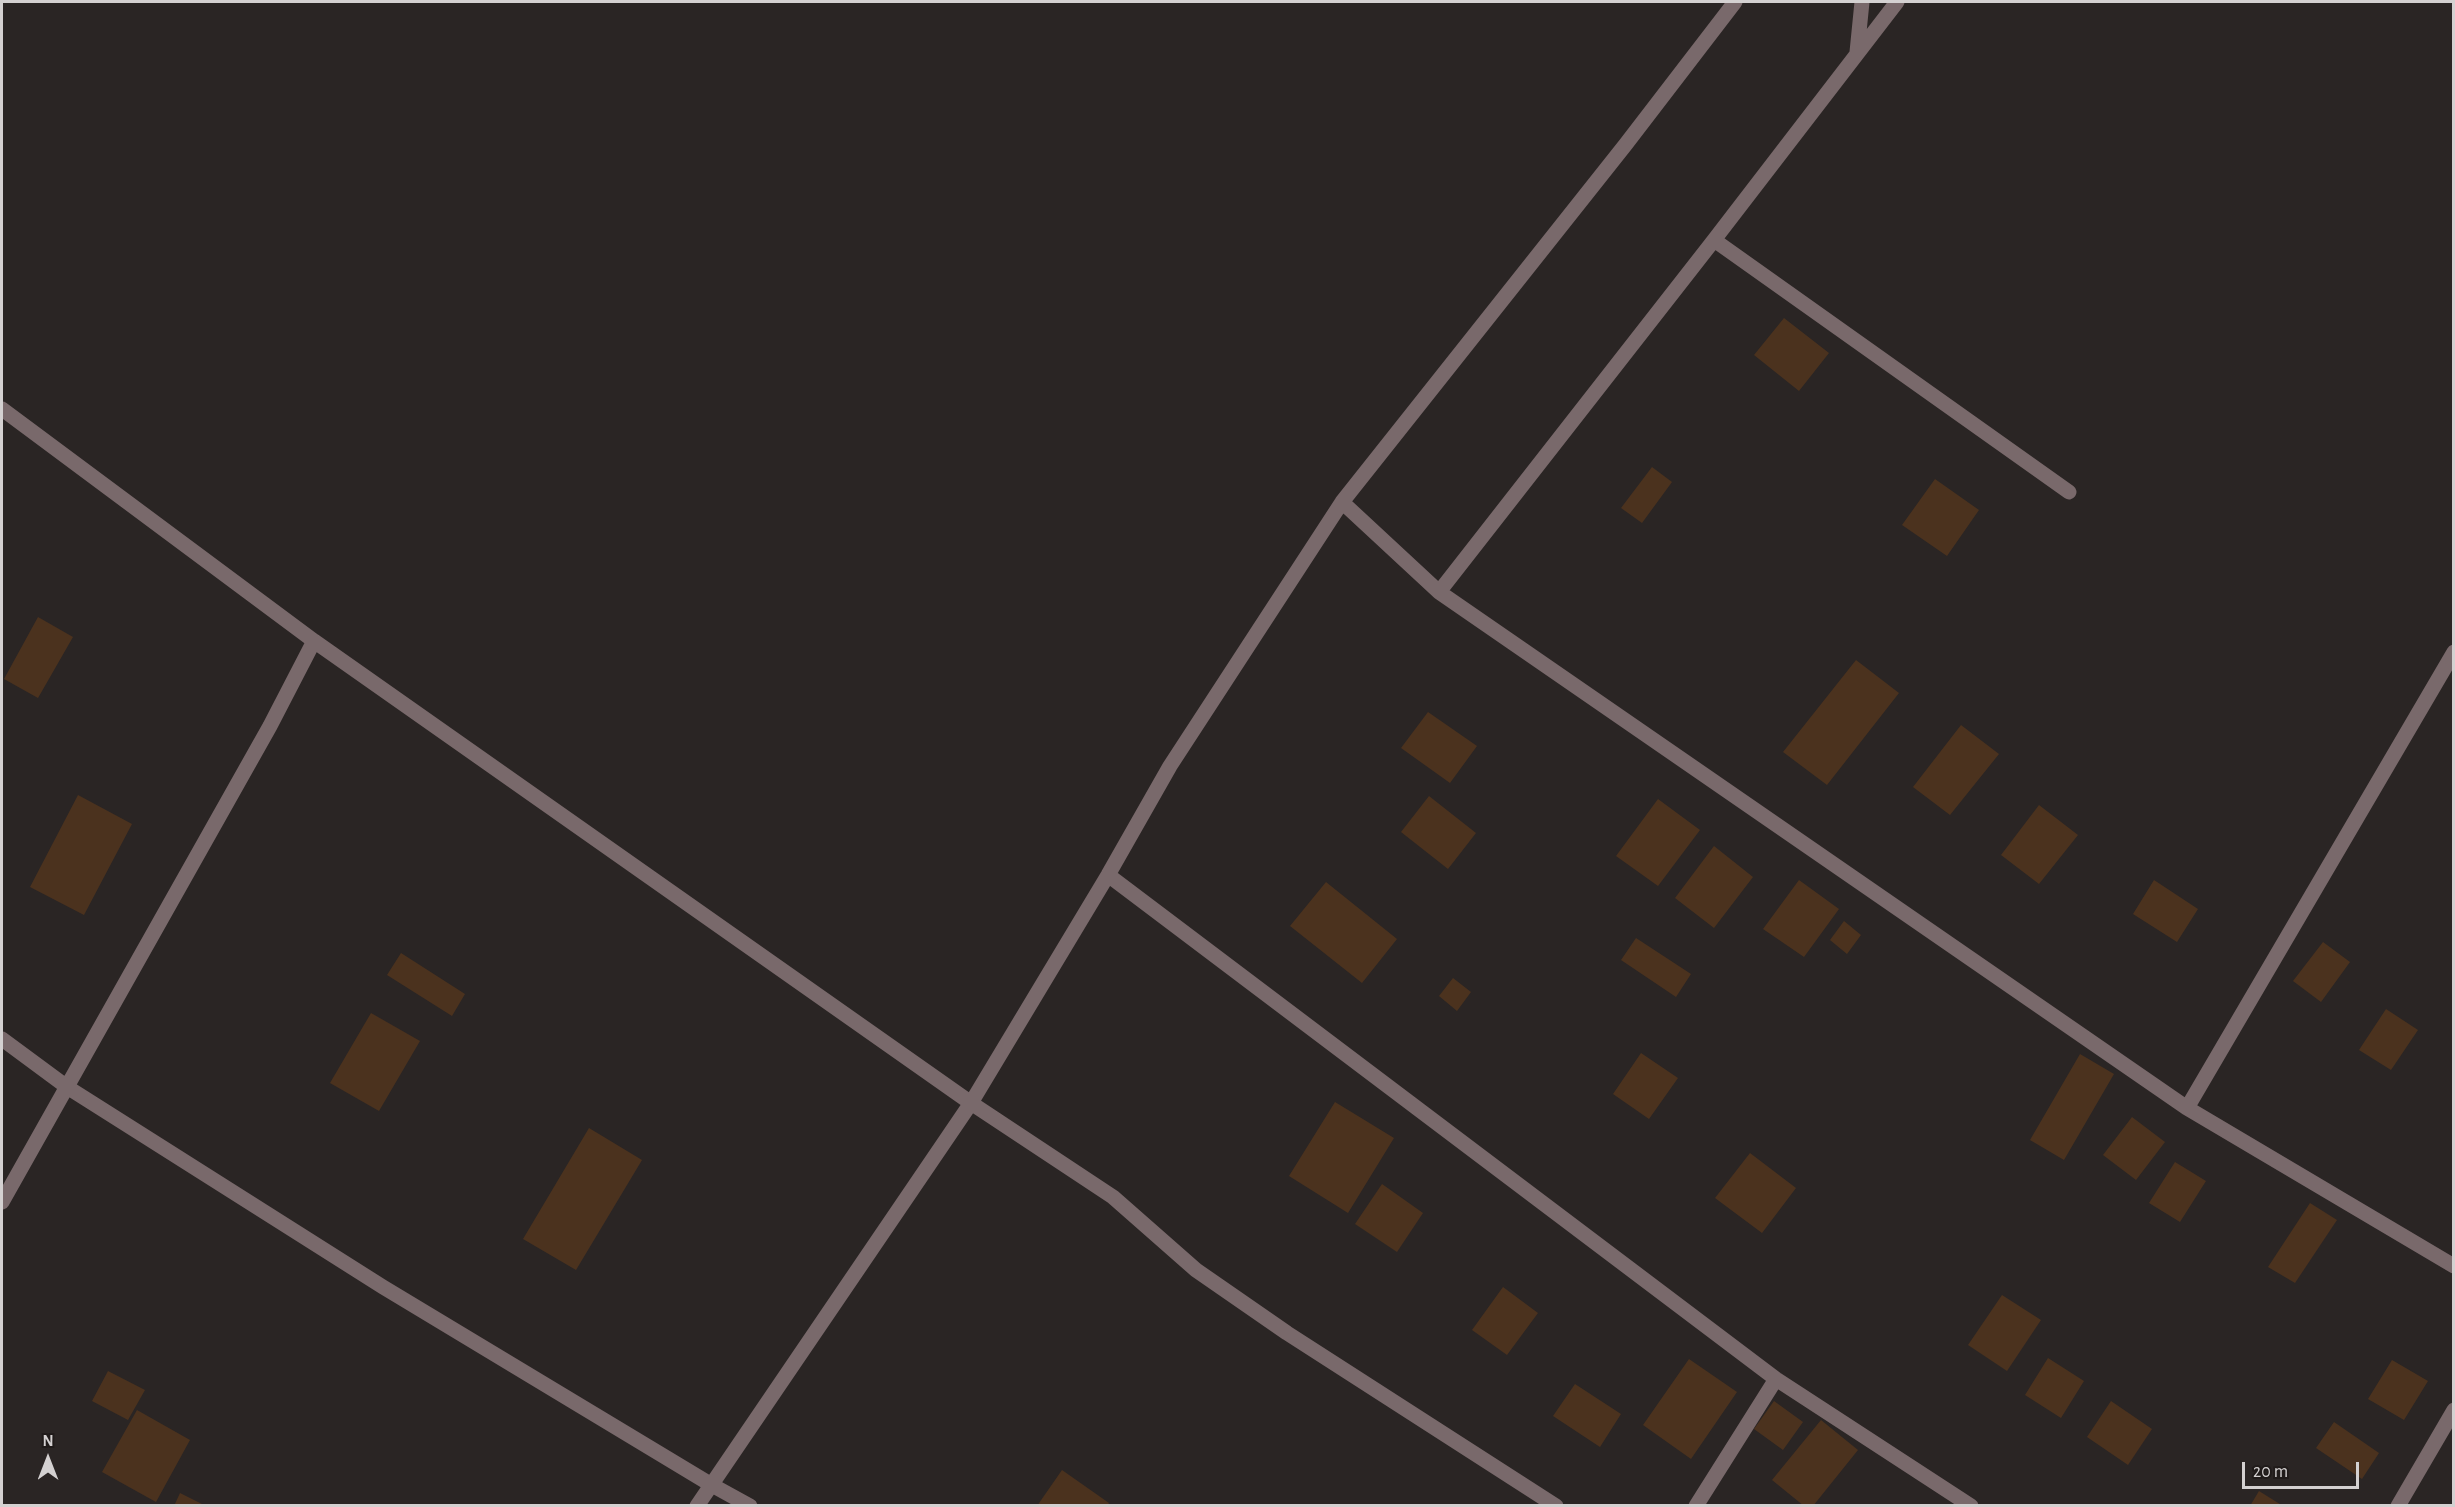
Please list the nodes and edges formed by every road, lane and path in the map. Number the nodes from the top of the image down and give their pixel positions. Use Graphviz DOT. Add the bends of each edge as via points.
graph roads {
  1 [pos="1735,2"];
  2 [pos="1862,2"];
  3 [pos="1897,2"];
  4 [pos="1857,54"];
  5 [pos="1714,240"];
  6 [pos="2,409"];
  7 [pos="2069,492"];
  8 [pos="1342,502"];
  9 [pos="1439,592"];
  10 [pos="314,641"];
  11 [pos="2454,652"];
  12 [pos="1108,875"];
  13 [pos="2,1039"];
  14 [pos="67,1087"];
  15 [pos="971,1103"];
  16 [pos="2187,1108"];
  17 [pos="2,1202"];
  18 [pos="2454,1266"];
  19 [pos="1776,1379"];
  20 [pos="2454,1410"];
  21 [pos="710,1484"];
  22 [pos="697,1506"];
  23 [pos="750,1506"];
  24 [pos="1556,1506"];
  25 [pos="1696,1506"];
  26 [pos="1971,1506"];
  27 [pos="2398,1506"];
  1 -- 8 [label="street"];
  2 -- 4 [label="street"];
  3 -- 4 [label="street"];
  4 -- 5 [label="street"];
  5 -- 7 [label="street"];
  5 -- 9 [label="street"];
  6 -- 10 [label="street"];
  8 -- 9 [label="street"];
  8 -- 12 [label="street" via="1170,766"];
  9 -- 16 [label="street"];
  10 -- 14 [label="street"];
  10 -- 15 [label="street"];
  11 -- 16 [label="street"];
  12 -- 15 [label="street"];
  12 -- 19 [label="street"];
  13 -- 14 [label="street"];
  14 -- 17 [label="street"];
  14 -- 21 [label="street" via="383,1287"];
  15 -- 21 [label="street"];
  15 -- 24 [label="street" via="1113,1197 1196,1270 1287,1333"];
  16 -- 18 [label="street"];
  19 -- 25 [label="street"];
  19 -- 26 [label="street"];
  20 -- 27 [label="street"];
  21 -- 22 [label="street"];
  21 -- 23 [label="street"];
}
